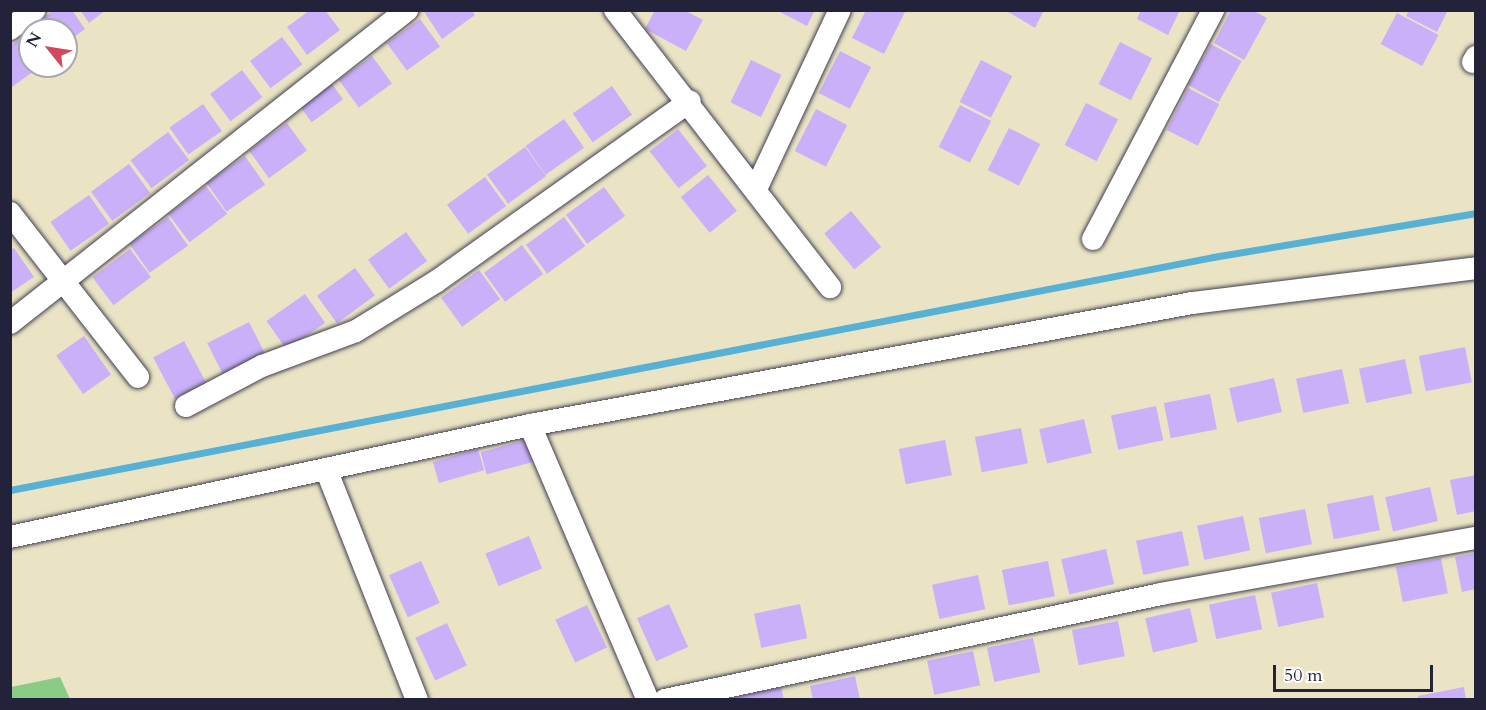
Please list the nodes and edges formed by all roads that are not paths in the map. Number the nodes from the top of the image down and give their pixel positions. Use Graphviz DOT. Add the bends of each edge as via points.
graph roads {
  1 [pos="34,10"];
  2 [pos="407,10"];
  3 [pos="615,10"];
  4 [pos="840,10"];
  5 [pos="1213,10"];
  6 [pos="10,29"];
  7 [pos="690,101"];
  8 [pos="756,189"];
  9 [pos="10,213"];
  10 [pos="1093,239"];
  11 [pos="1476,268"];
  12 [pos="63,284"];
  13 [pos="830,286"];
  14 [pos="10,323"];
  15 [pos="138,377"];
  16 [pos="186,406"];
  17 [pos="530,425"];
  18 [pos="326,469"];
  19 [pos="10,537"];
  20 [pos="1476,538"];
  21 [pos="417,699"];
  22 [pos="648,699"];
  23 [pos="664,699"];
  1 -- 6 [label="street"];
  2 -- 12 [label="street"];
  3 -- 7 [label="street"];
  4 -- 8 [label="street"];
  5 -- 10 [label="street"];
  7 -- 8 [label="street"];
  7 -- 16 [label="street" via="437,281 356,331 262,366"];
  8 -- 13 [label="street"];
  9 -- 12 [label="street"];
  11 -- 17 [label="street" via="1192,303"];
  12 -- 14 [label="street"];
  12 -- 15 [label="street"];
  17 -- 18 [label="street"];
  17 -- 22 [label="street"];
  18 -- 19 [label="street"];
  18 -- 21 [label="street"];
  20 -- 23 [label="street" via="1161,594"];
}
